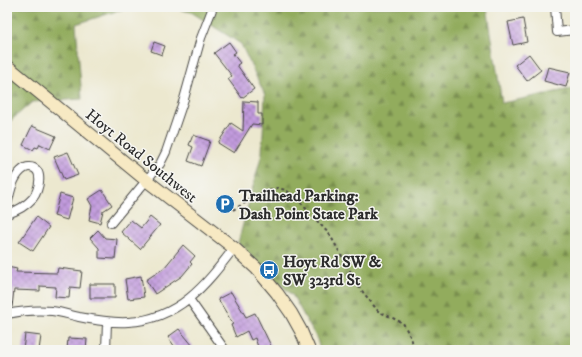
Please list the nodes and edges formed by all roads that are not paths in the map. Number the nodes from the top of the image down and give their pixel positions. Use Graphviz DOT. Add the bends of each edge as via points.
graph roads {
  1 [pos="213,7"];
  2 [pos="555,7"];
  3 [pos="575,30"];
  4 [pos="7,66"];
  5 [pos="146,180"];
  6 [pos="7,205"];
  7 [pos="7,214"];
  8 [pos="111,223"];
  9 [pos="234,248"];
  10 [pos="189,299"];
  11 [pos="7,314"];
  12 [pos="107,322"];
  13 [pos="106,350"];
  14 [pos="225,350"];
  15 [pos="309,350"];
  1 -- 5 [label="street" via="201,38 169,145 160,164"];
  2 -- 3 [label="street" via="557,32"];
  4 -- 5 [label="main road, Hoyt Road Southwest"];
  5 -- 8 [label="street"];
  5 -- 9 [label="main road, Hoyt Road Southwest"];
  6 -- 7 [label="street" via="20,171 30,167 35,169 39,181 34,195 25,205"];
  9 -- 10 [label="street"];
  9 -- 15 [label="main road, Hoyt Road Southwest" via="256,268 277,293 301,331"];
  10 -- 12 [label="street" via="177,307 145,320"];
  10 -- 14 [label="street"];
  11 -- 12 [label="street" via="53,311"];
  12 -- 13 [label="street"];
}
